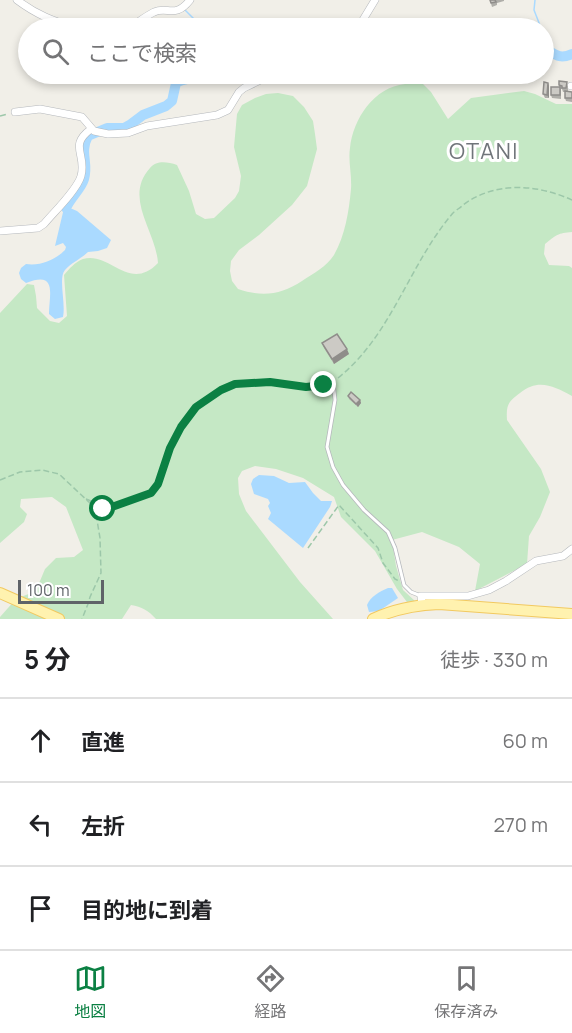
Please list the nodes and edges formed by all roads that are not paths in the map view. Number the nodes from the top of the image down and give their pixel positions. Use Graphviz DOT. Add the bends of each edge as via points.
graph roads {
  1 [pos="17,0"];
  2 [pos="190,0"];
  3 [pos="375,0"];
  4 [pos="45,18"];
  5 [pos="145,18"];
  6 [pos="363,18"];
  7 [pos="252,84"];
  8 [pos="15,112"];
  9 [pos="91,129"];
  10 [pos="0,231"];
  11 [pos="333,381"];
  12 [pos="572,549"];
  13 [pos="0,592"];
  14 [pos="422,601"];
  15 [pos="572,614"];
  16 [pos="60,619"];
  17 [pos="373,619"];
  1 -- 4 [label="street"];
  2 -- 5 [label="street" via="182,9 157,11"];
  3 -- 6 [label="street"];
  7 -- 9 [label="street" via="239,92 228,110 217,115 160,123 128,133"];
  8 -- 9 [label="street" via="40,109 82,117"];
  9 -- 10 [label="street" via="81,136 81,176 44,224 38,228"];
  11 -- 14 [label="lane" via="335,400 327,447 333,467 364,510 388,532 404,585"];
  12 -- 14 [label="street" via="563,556 536,561 489,590"];
  13 -- 16 [label="main road"];
  14 -- 15 [label="main road"];
  14 -- 17 [label="main road"];
}
